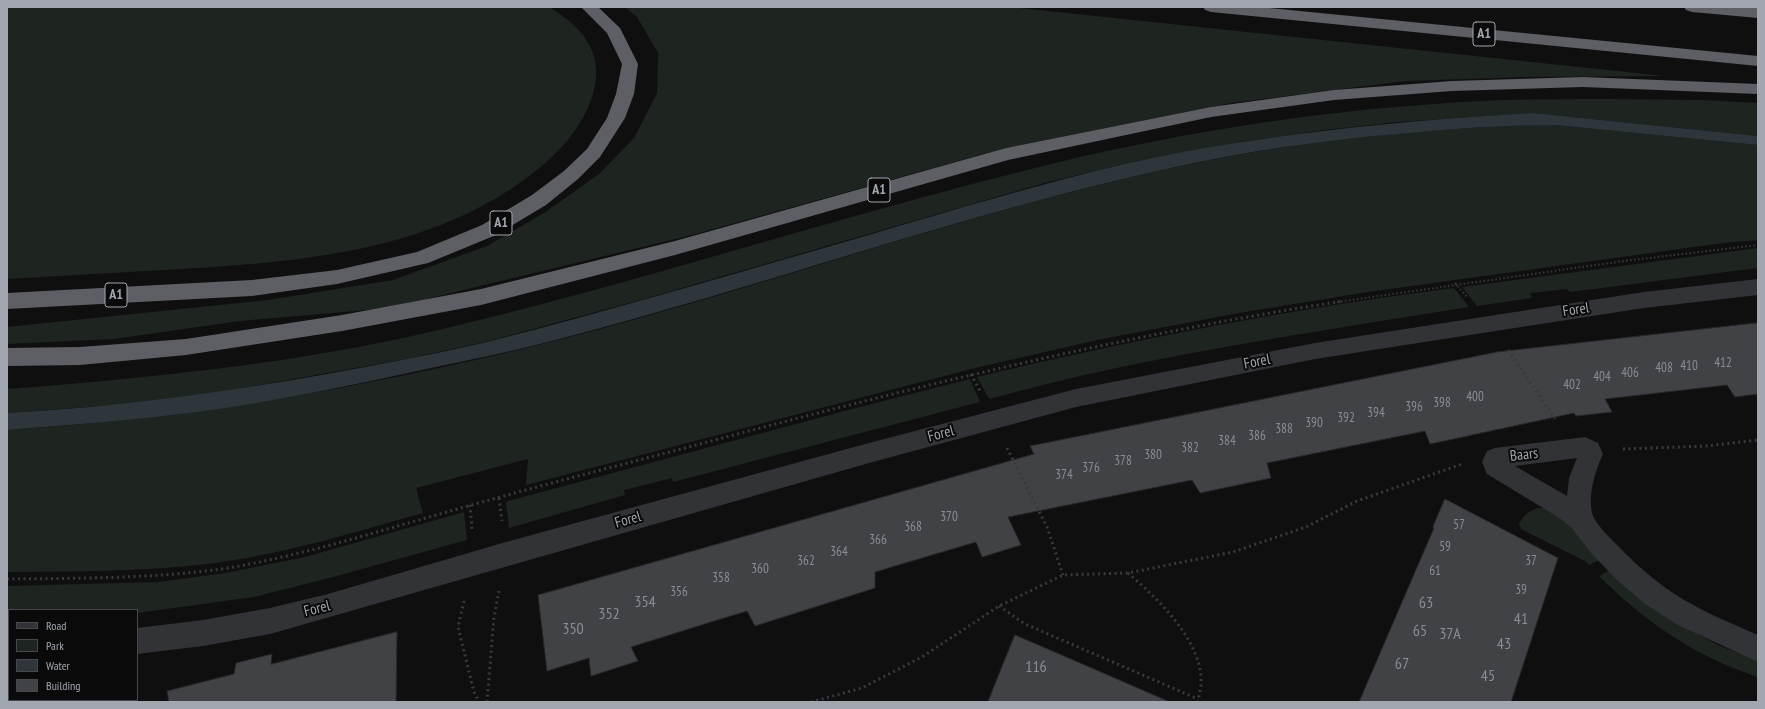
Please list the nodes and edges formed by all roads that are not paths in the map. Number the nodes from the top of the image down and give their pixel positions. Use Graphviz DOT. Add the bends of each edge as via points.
graph roads {
  1 [pos="589,7"];
  2 [pos="1211,7"];
  3 [pos="1692,7"];
  4 [pos="1758,13"];
  5 [pos="1758,61"];
  6 [pos="1758,89"];
  7 [pos="1758,287"];
  8 [pos="7,301"];
  9 [pos="7,357"];
  10 [pos="1581,520"];
  11 [pos="138,641"];
  12 [pos="1758,649"];
  1 -- 8 [label="highway, A1" via="614,31 630,64 625,94 616,118 594,152 571,175 539,200 489,230 421,258 337,277 252,288"];
  2 -- 5 [label="highway, A1"];
  3 -- 4 [label="highway"];
  6 -- 9 [label="highway, A1" via="1583,82 1452,86 1334,95 1211,112 1006,154 675,248 481,297 342,323 186,347 80,356"];
  7 -- 11 [label="street, Forel" via="1644,300 1315,351 1076,398 869,453 328,606 270,621"];
  10 -- 10 [label="street, Baars" via="1580,478 1591,454 1590,450 1585,448 1495,458 1496,467 1553,500"];
  10 -- 12 [label="street, Baars" via="1625,571 1654,595 1687,616"];
}
